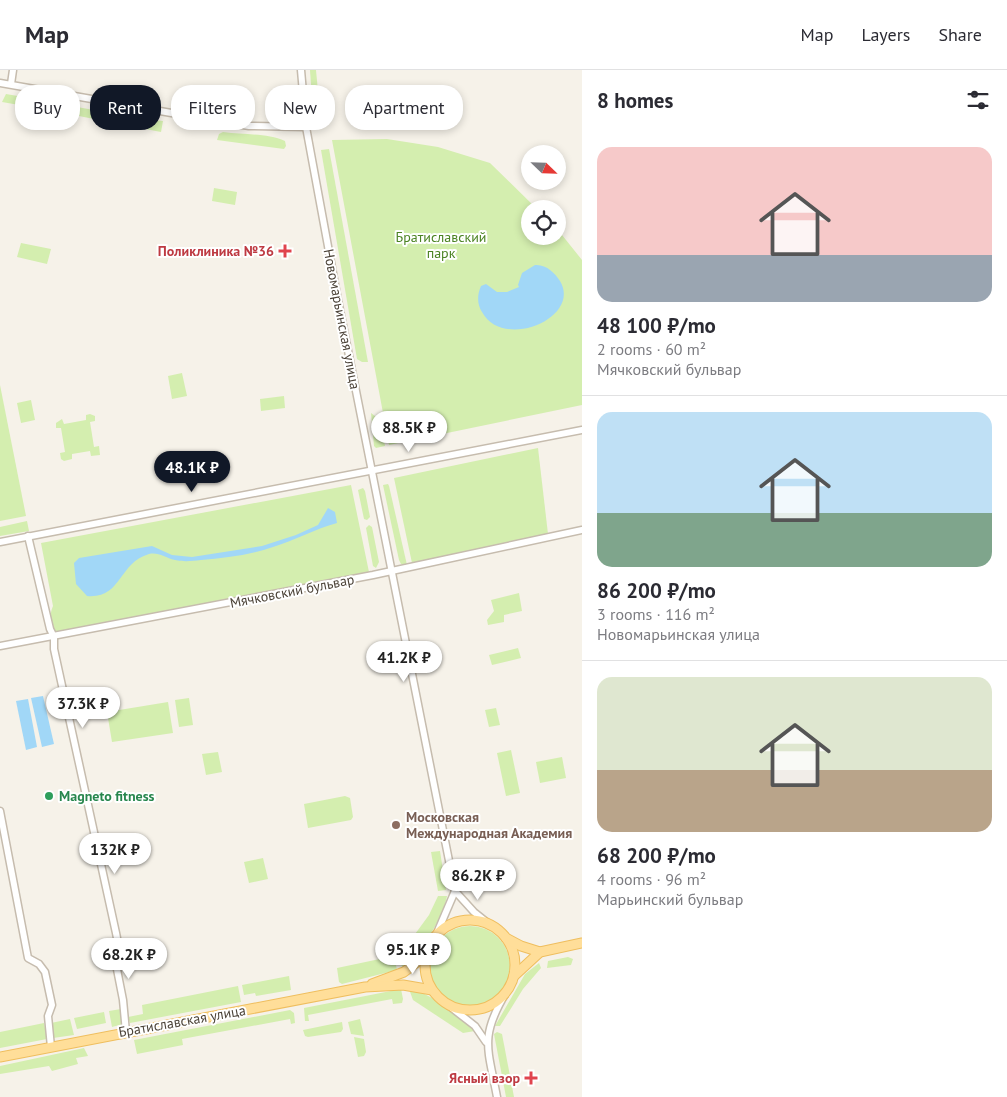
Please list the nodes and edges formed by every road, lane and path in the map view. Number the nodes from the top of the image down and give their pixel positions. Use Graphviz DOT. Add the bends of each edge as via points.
graph roads {
  1 [pos="13,70"];
  2 [pos="301,70"];
  3 [pos="0,82"];
  4 [pos="11,84"];
  5 [pos="302,85"];
  6 [pos="265,126"];
  7 [pos="307,130"];
  8 [pos="582,430"];
  9 [pos="372,472"];
  10 [pos="582,530"];
  11 [pos="28,536"];
  12 [pos="0,542"];
  13 [pos="392,571"];
  14 [pos="54,637"];
  15 [pos="0,646"];
  16 [pos="0,811"];
  17 [pos="455,891"];
  18 [pos="489,924"];
  19 [pos="437,933"];
  20 [pos="506,938"];
  21 [pos="582,943"];
  22 [pos="540,952"];
  23 [pos="425,956"];
  24 [pos="514,976"];
  25 [pos="365,987"];
  26 [pos="432,990"];
  27 [pos="506,992"];
  28 [pos="448,1005"];
  29 [pos="126,1032"];
  30 [pos="487,1044"];
  31 [pos="51,1047"];
  32 [pos="0,1057"];
  33 [pos="498,1097"];
  1 -- 4 [label="street"];
  2 -- 5 [label="street, Новомарьинская улица"];
  3 -- 4 [label="street"];
  4 -- 6 [label="street" via="218,122"];
  7 -- 9 [label="street, Новомарьинская улица"];
  8 -- 9 [label="street"];
  9 -- 11 [label="street"];
  9 -- 13 [label="street, Новомарьинская улица"];
  10 -- 13 [label="street, Мячковский бульвар"];
  11 -- 12 [label="street"];
  11 -- 14 [label="street"];
  13 -- 14 [label="street, Мячковский бульвар"];
  13 -- 17 [label="street, Новомарьинская улица"];
  14 -- 15 [label="street, Мячковский бульвар"];
  14 -- 29 [label="street" via="117,938 113,949"];
  16 -- 31 [label="street" via="28,958 45,972 52,1004 48,1016"];
  17 -- 18 [label="street"];
  17 -- 19 [label="street"];
  18 -- 19 [label="main road" via="462,920"];
  18 -- 20 [label="main road"];
  19 -- 23 [label="main road, Братиславская улица"];
  20 -- 22 [label="main road"];
  20 -- 24 [label="main road" via="515,960"];
  21 -- 22 [label="main road"];
  22 -- 24 [label="main road"];
  23 -- 25 [label="main road, Братиславская улица" via="404,972"];
  23 -- 26 [label="main road" via="425,973"];
  24 -- 27 [label="main road"];
  25 -- 26 [label="main road, Братиславская улица" via="406,985"];
  25 -- 29 [label="main road, Братиславская улица"];
  26 -- 28 [label="main road"];
  27 -- 28 [label="main road" via="495,1003 480,1009 458,1009"];
  27 -- 30 [label="street" via="491,1021"];
  28 -- 30 [label="street" via="475,1026"];
  29 -- 31 [label="main road, Братиславская улица"];
  30 -- 33 [label="street"];
  31 -- 32 [label="main road, Братиславская улица"];
}
